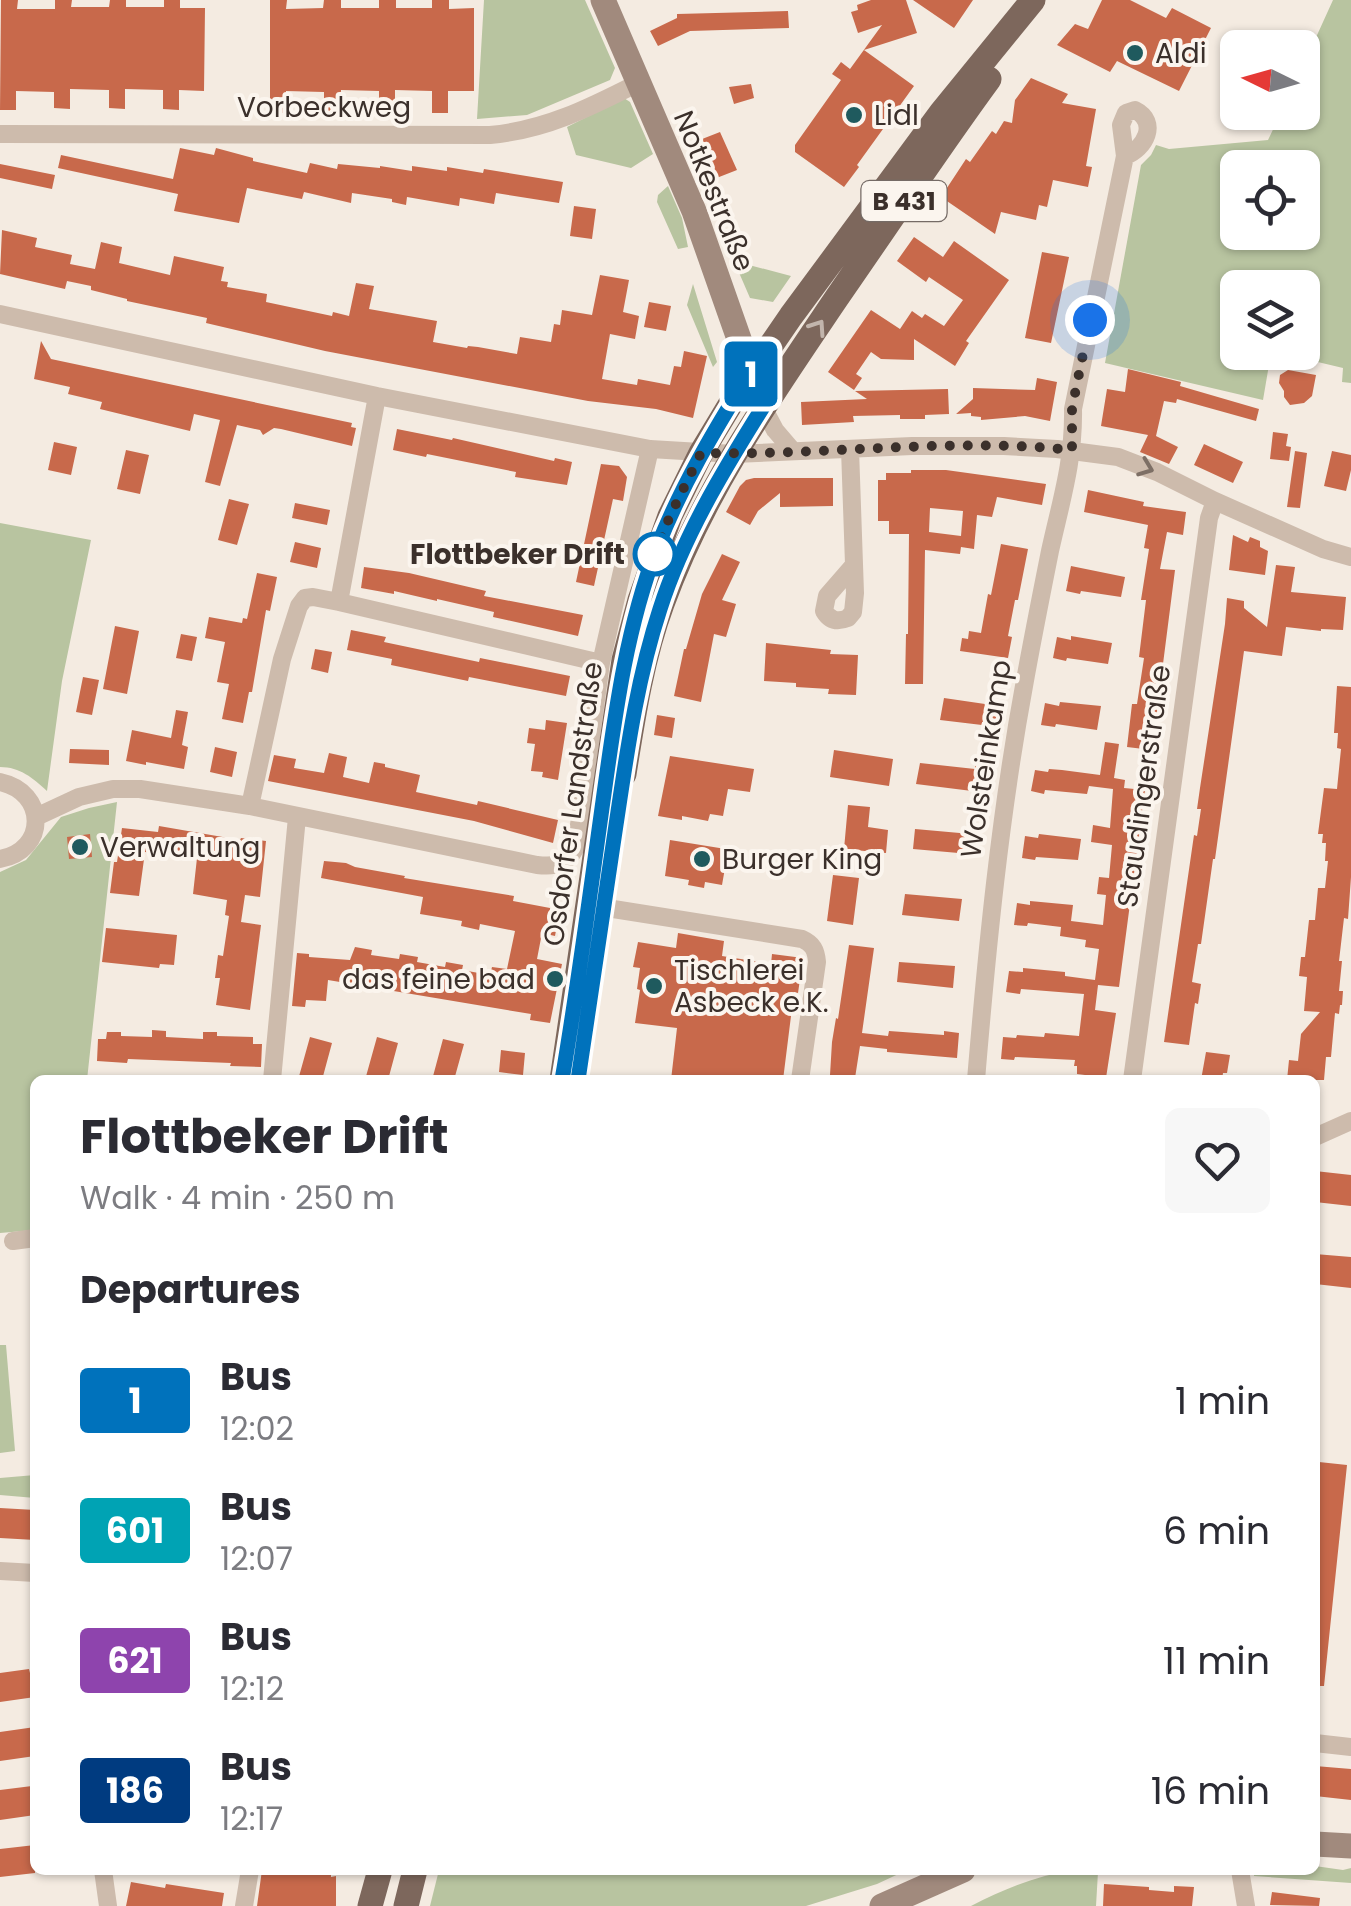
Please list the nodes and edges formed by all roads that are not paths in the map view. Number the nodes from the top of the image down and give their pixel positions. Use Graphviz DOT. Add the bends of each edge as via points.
graph roads {
  1 [pos="1033,0"];
  2 [pos="1051,0"];
  3 [pos="607,1"];
  4 [pos="638,84"];
  5 [pos="0,134"];
  6 [pos="1125,156"];
  7 [pos="0,314"];
  8 [pos="750,373"];
  9 [pos="377,396"];
  10 [pos="763,407"];
  11 [pos="650,449"];
  12 [pos="850,449"];
  13 [pos="1072,450"];
  14 [pos="793,452"];
  15 [pos="701,453"];
  16 [pos="734,454"];
  17 [pos="1215,501"];
  18 [pos="1351,557"];
  19 [pos="854,565"];
  20 [pos="339,602"];
  21 [pos="601,663"];
  22 [pos="0,782"];
  23 [pos="250,806"];
  24 [pos="296,816"];
  25 [pos="36,817"];
  26 [pos="0,859"];
  27 [pos="596,906"];
  28 [pos="272,1075"];
  29 [pos="563,1075"];
  30 [pos="579,1075"];
  31 [pos="801,1075"];
  32 [pos="976,1075"];
  33 [pos="1133,1075"];
  34 [pos="1351,1121"];
  35 [pos="1320,1136"];
  36 [pos="30,1239"];
  37 [pos="12,1241"];
  38 [pos="0,1572"];
  39 [pos="30,1573"];
  40 [pos="1320,1744"];
  41 [pos="1351,1747"];
  42 [pos="1320,1844"];
  43 [pos="1351,1846"];
  44 [pos="104,1875"];
  45 [pos="249,1875"];
  46 [pos="379,1875"];
  47 [pos="414,1875"];
  48 [pos="953,1875"];
  49 [pos="1241,1875"];
  50 [pos="894,1903"];
  51 [pos="108,1906"];
  52 [pos="244,1906"];
  53 [pos="370,1906"];
  54 [pos="406,1906"];
  55 [pos="1246,1906"];
  1 -- 8 [label="main road, Osdorfer Landstraße / B 431" via="940,113"];
  10 -- 2 [label="main road, Osdorfer Landstraße / B 431, one-way" via="967,108"];
  3 -- 4 [label="street, Notkestraße"];
  4 -- 5 [label="street, Vorbeckweg" via="548,125 490,135"];
  4 -- 8 [label="street, Notkestraße" via="694,211"];
  6 -- 13 [label="street, Wolsteinkamp" via="1072,408"];
  7 -- 9 [label="street"];
  8 -- 10 [label="street, Notkestraße"];
  8 -- 15 [label="main road, Osdorfer Landstraße / B 431"];
  9 -- 11 [label="street"];
  9 -- 20 [label="street"];
  10 -- 14 [label="street"];
  10 -- 16 [label="main road, Osdorfer Landstraße / B 431"];
  11 -- 15 [label="street"];
  11 -- 21 [label="street, Osdorfer Landstraße"];
  12 -- 13 [label="street"];
  12 -- 14 [label="street"];
  12 -- 19 [label="street"];
  13 -- 17 [label="street, one-way" via="1118,458"];
  13 -- 32 [label="street, Wolsteinkamp" via="1012,760"];
  14 -- 16 [label="street"];
  15 -- 16 [label="street"];
  15 -- 27 [label="main road, Osdorfer Landstraße / B 431" via="656,550 624,660"];
  16 -- 27 [label="main road, Osdorfer Landstraße / B 431" via="660,608"];
  17 -- 18 [label="street"];
  17 -- 33 [label="street, Staudingerstraße"];
  20 -- 21 [label="street"];
  20 -- 23 [label="street" via="313,597 299,606"];
  21 -- 24 [label="street, Osdorfer Landstraße" via="576,847 563,864 537,865"];
  22 -- 25 [label="street" via="25,794"];
  23 -- 24 [label="street"];
  23 -- 25 [label="street" via="113,789"];
  24 -- 28 [label="street"];
  25 -- 26 [label="street" via="30,841"];
  27 -- 29 [label="main road, Osdorfer Landstraße / B 431"];
  27 -- 30 [label="main road, Osdorfer Landstraße / B 431"];
  27 -- 31 [label="street" via="811,943 817,962"];
  34 -- 35 [label="street"];
  36 -- 37 [label="street"];
  38 -- 39 [label="street"];
  40 -- 41 [label="street"];
  42 -- 43 [label="street"];
  44 -- 51 [label="street"];
  45 -- 52 [label="street"];
  46 -- 53 [label="main road"];
  47 -- 54 [label="main road"];
  48 -- 50 [label="street"];
  49 -- 55 [label="street"];
}
